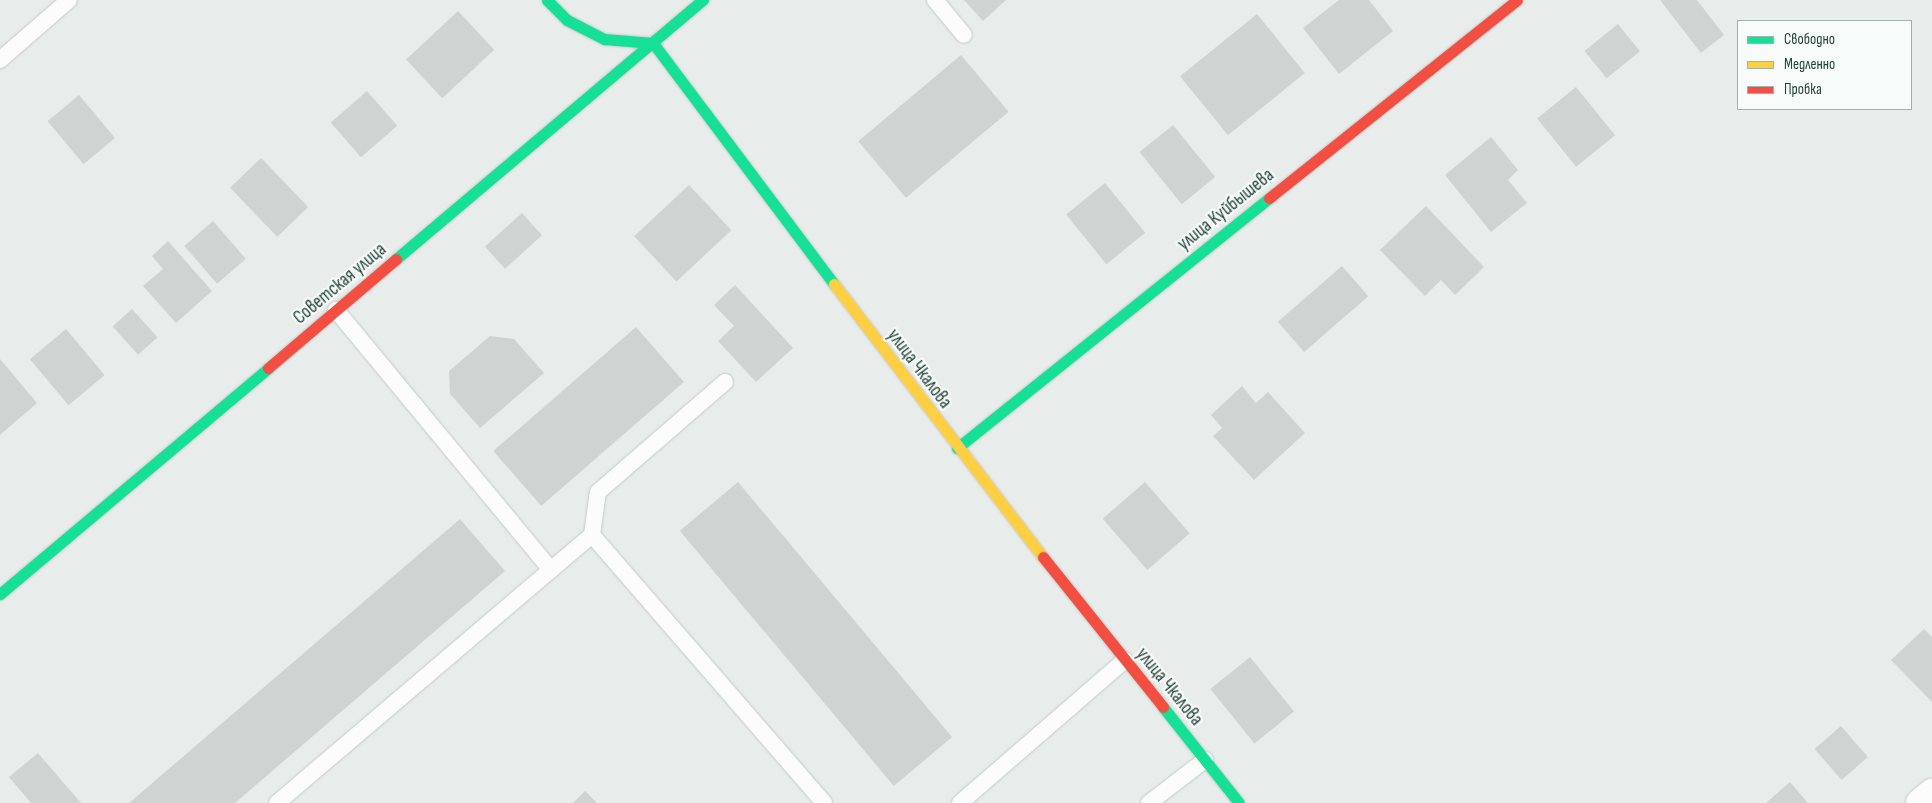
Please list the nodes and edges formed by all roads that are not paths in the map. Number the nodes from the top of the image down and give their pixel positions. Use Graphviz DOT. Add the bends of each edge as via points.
graph roads {
  1 [pos="69,0"];
  2 [pos="547,0"];
  3 [pos="703,0"];
  4 [pos="935,0"];
  5 [pos="1517,0"];
  6 [pos="964,35"];
  7 [pos="653,42"];
  8 [pos="0,60"];
  9 [pos="336,310"];
  10 [pos="724,382"];
  11 [pos="957,448"];
  12 [pos="592,535"];
  13 [pos="551,570"];
  14 [pos="0,594"];
  15 [pos="1125,660"];
  16 [pos="1205,760"];
  17 [pos="1932,793"];
  18 [pos="277,803"];
  19 [pos="824,803"];
  20 [pos="960,803"];
  21 [pos="1149,803"];
  22 [pos="1239,803"];
  23 [pos="1920,803"];
  1 -- 8 [label="lane"];
  2 -- 7 [label="street" via="567,20 604,39"];
  3 -- 7 [label="street, Советская улица"];
  4 -- 6 [label="lane"];
  5 -- 11 [label="street, улица Куйбышева"];
  7 -- 9 [label="street, Советская улица"];
  7 -- 11 [label="street, улица Чкалова"];
  9 -- 13 [label="lane"];
  9 -- 14 [label="street, Советская улица"];
  10 -- 12 [label="lane" via="598,492"];
  11 -- 15 [label="street, улица Чкалова"];
  12 -- 13 [label="lane"];
  12 -- 19 [label="lane"];
  13 -- 18 [label="lane"];
  15 -- 16 [label="street, улица Чкалова"];
  15 -- 20 [label="lane"];
  16 -- 21 [label="lane"];
  16 -- 22 [label="street, улица Чкалова"];
  17 -- 23 [label="street"];
}
